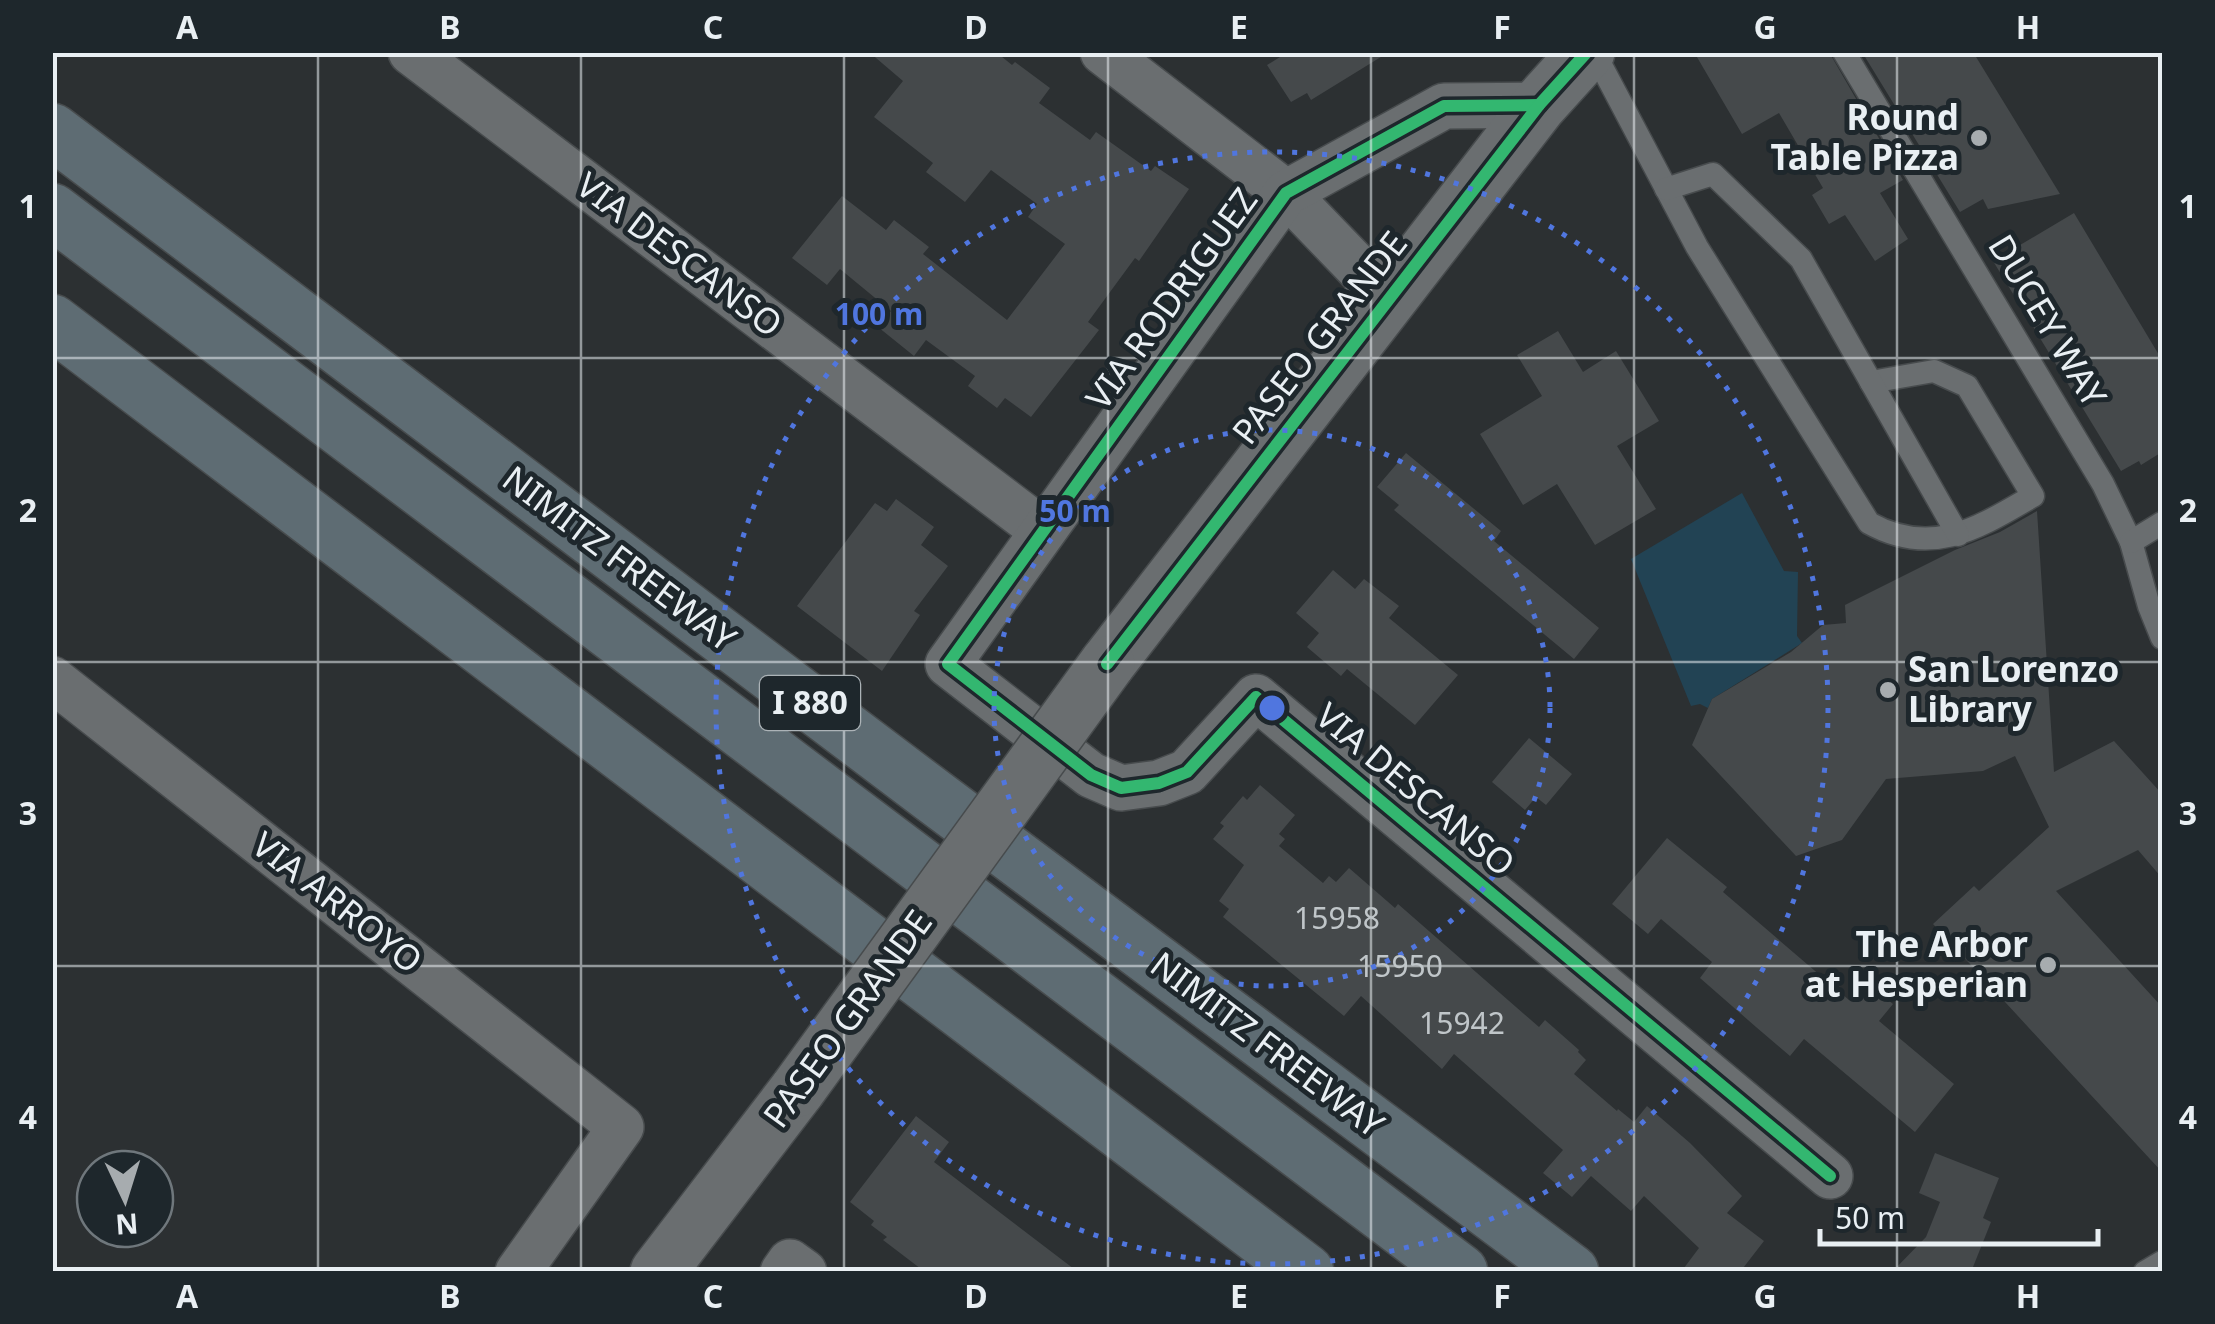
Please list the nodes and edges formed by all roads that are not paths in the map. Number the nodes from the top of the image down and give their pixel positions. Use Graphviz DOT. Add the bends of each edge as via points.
graph roads {
  1 [pos="412,52"];
  2 [pos="1103,52"];
  3 [pos="1590,52"];
  4 [pos="1844,52"];
  5 [pos="1539,105"];
  6 [pos="52,131"];
  7 [pos="1666,189"];
  8 [pos="1286,193"];
  9 [pos="52,210"];
  10 [pos="1374,316"];
  11 [pos="52,322"];
  12 [pos="1871,382"];
  13 [pos="2162,523"];
  14 [pos="1042,530"];
  15 [pos="1958,535"];
  16 [pos="2131,542"];
  17 [pos="2162,638"];
  18 [pos="948,664"];
  19 [pos="52,679"];
  20 [pos="1830,1176"];
  21 [pos="2162,1262"];
  22 [pos="518,1272"];
  23 [pos="658,1272"];
  24 [pos="1306,1272"];
  25 [pos="1460,1272"];
  26 [pos="1571,1272"];
  27 [pos="2146,1272"];
  1 -- 14 [label="street, VIA DESCANSO"];
  2 -- 8 [label="street"];
  3 -- 5 [label="street, PASEO GRANDE"];
  3 -- 7 [label="lane"];
  4 -- 16 [label="lane, DUCEY WAY" via="2104,484"];
  5 -- 8 [label="street, VIA RODRIGUEZ" via="1444,106"];
  5 -- 10 [label="street, PASEO GRANDE"];
  6 -- 26 [label="highway, NIMITZ FREEWAY / I 880"];
  7 -- 12 [label="lane" via="1713,174 1801,259"];
  7 -- 15 [label="lane" via="1869,523 1891,535"];
  8 -- 10 [label="street" via="1366,276"];
  8 -- 14 [label="street, VIA RODRIGUEZ"];
  9 -- 25 [label="highway, I 880"];
  10 -- 23 [label="street, PASEO GRANDE, bridge" via="1107,664"];
  11 -- 24 [label="highway"];
  12 -- 15 [label="lane"];
  12 -- 15 [label="lane" via="1934,371 1967,386 2033,496"];
  13 -- 16 [label="lane"];
  14 -- 18 [label="street, VIA RODRIGUEZ"];
  16 -- 17 [label="lane, DUCEY WAY"];
  18 -- 20 [label="street, VIA DESCANSO" via="1092,775 1121,788 1187,772 1256,697"];
  19 -- 22 [label="street, VIA ARROYO" via="621,1126"];
  21 -- 27 [label="lane"];
}
